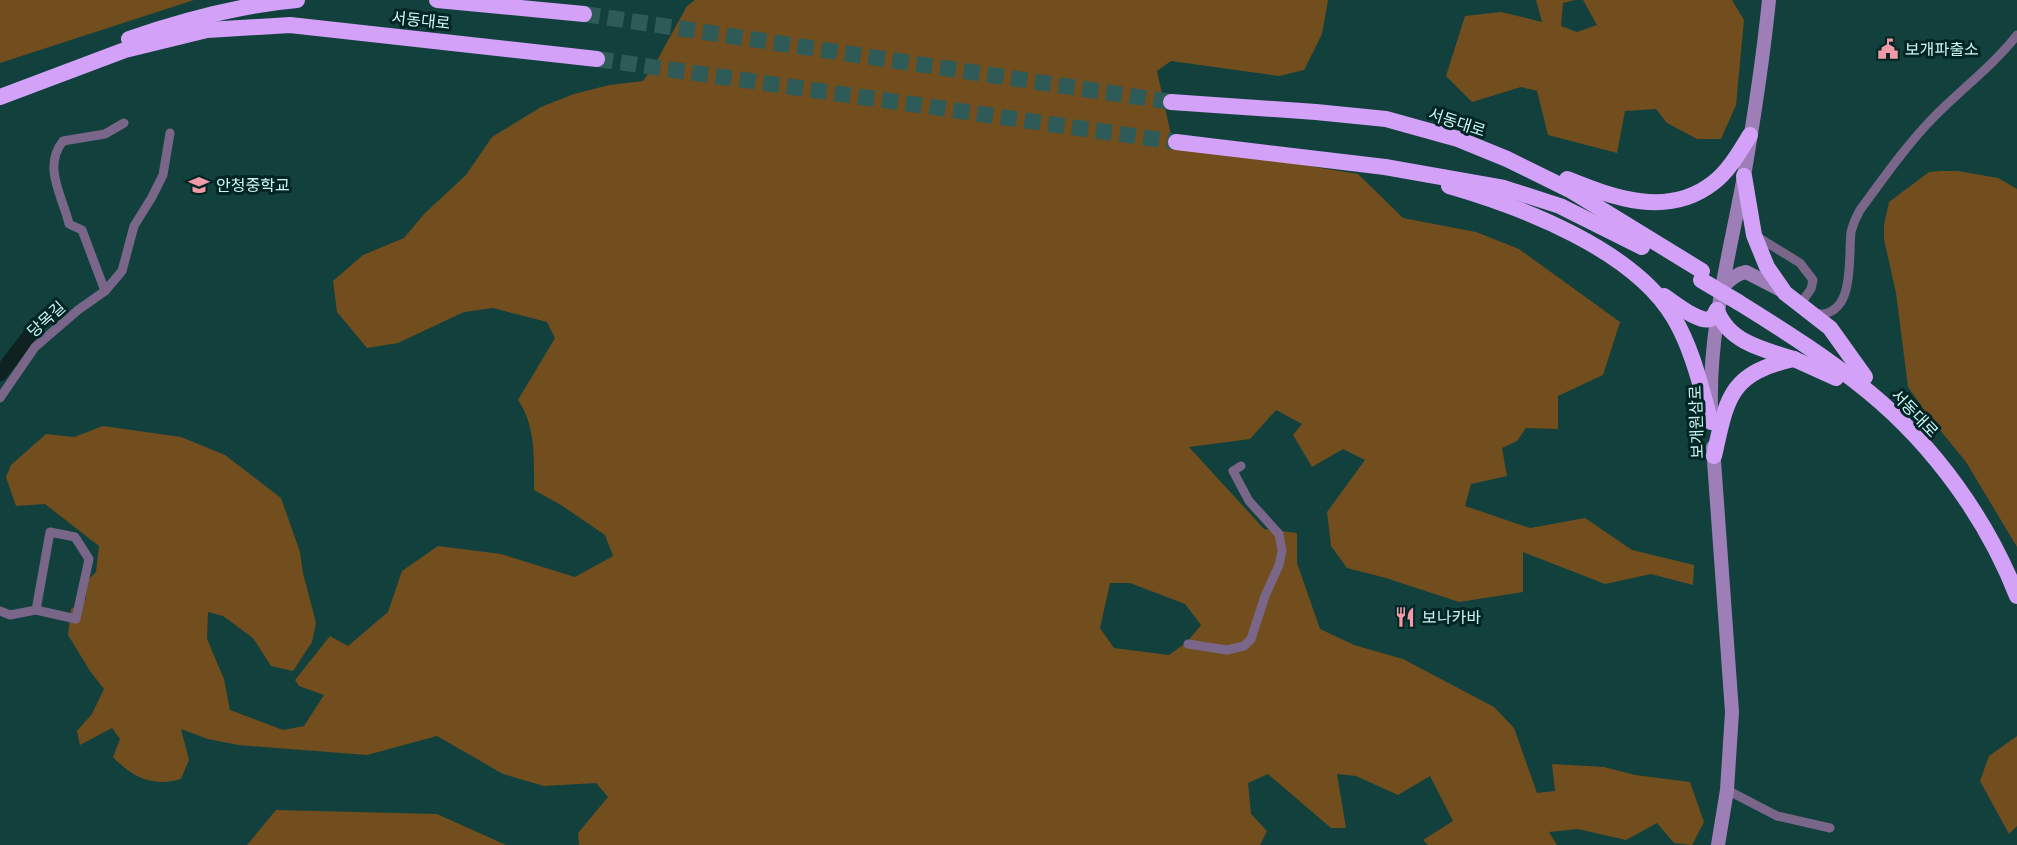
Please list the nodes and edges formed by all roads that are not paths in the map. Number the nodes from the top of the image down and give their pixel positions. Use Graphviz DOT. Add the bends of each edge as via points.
graph roads {
  1 [pos="297,0"];
  2 [pos="437,0"];
  3 [pos="1769,0"];
  4 [pos="584,14"];
  5 [pos="2017,35"];
  6 [pos="597,59"];
  7 [pos="0,88"];
  8 [pos="0,97"];
  9 [pos="1171,102"];
  10 [pos="124,123"];
  11 [pos="170,134"];
  12 [pos="1750,135"];
  13 [pos="1458,138"];
  14 [pos="1176,141"];
  15 [pos="1385,166"];
  16 [pos="1744,176"];
  17 [pos="1754,235"];
  18 [pos="1701,276"];
  19 [pos="1721,288"];
  20 [pos="1654,289"];
  21 [pos="105,291"];
  22 [pos="1785,292"];
  23 [pos="1717,310"];
  24 [pos="1805,310"];
  25 [pos="1794,359"];
  26 [pos="1867,384"];
  27 [pos="0,398"];
  28 [pos="1711,422"];
  29 [pos="1714,456"];
  30 [pos="1241,466"];
  31 [pos="2017,566"];
  32 [pos="2017,596"];
  33 [pos="36,610"];
  34 [pos="0,611"];
  35 [pos="1188,644"];
  36 [pos="1727,790"];
  37 [pos="1830,828"];
  38 [pos="1718,845"];
  1 -- 7 [label="highway" via="234,8 179,23"];
  2 -- 4 [label="highway, 서동대로"];
  3 -- 12 [label="main road, 보개원삼로"];
  5 -- 24 [label="street" via="1919,133 1860,210 1853,224 1849,279 1839,307 1829,314"];
  6 -- 8 [label="highway, 서동대로" via="290,25 219,29 125,50"];
  9 -- 13 [label="highway, 서동대로" via="1386,119"];
  10 -- 21 [label="street" via="105,134 63,141 53,172 69,224 82,230"];
  11 -- 21 [label="street, 당목길" via="163,175 134,226 122,271"];
  12 -- 13 [label="highway" via="1714,183 1683,199 1662,202 1616,198 1516,155"];
  12 -- 16 [label="main road, 보개원삼로"];
  13 -- 18 [label="highway, 서동대로" via="1570,190"];
  14 -- 15 [label="highway"];
  15 -- 18 [label="highway" via="1504,188 1560,206"];
  15 -- 20 [label="highway" via="1539,218 1580,237"];
  16 -- 17 [label="highway"];
  16 -- 19 [label="main road, 보개원삼로"];
  17 -- 22 [label="highway" via="1767,267"];
  17 -- 24 [label="street" via="1800,263 1813,280"];
  18 -- 26 [label="highway, 서동대로" via="1827,348"];
  19 -- 22 [label="main road" via="1746,272"];
  19 -- 23 [label="main road, 보개원삼로"];
  20 -- 23 [label="highway" via="1700,319 1712,318"];
  20 -- 28 [label="highway" via="1688,346"];
  21 -- 27 [label="street, 당목길" via="35,347"];
  22 -- 24 [label="highway"];
  23 -- 25 [label="highway" via="1725,326 1742,340"];
  23 -- 28 [label="main road, 보개원삼로" via="1711,364"];
  24 -- 26 [label="highway" via="1830,328"];
  25 -- 26 [label="highway" via="1846,384"];
  25 -- 29 [label="highway" via="1763,368 1734,389 1724,410"];
  26 -- 31 [label="highway, 서동대로" via="1908,415 1954,468 1994,524"];
  26 -- 32 [label="highway, 서동대로" via="1960,492 2005,566"];
  28 -- 29 [label="main road, 보개원삼로"];
  29 -- 36 [label="main road, 보개원삼로" via="1731,685"];
  30 -- 35 [label="street" via="1233,471 1249,501 1279,534 1279,565 1251,639 1244,646 1227,650"];
  33 -- 33 [label="street" via="76,619 89,559 75,537 50,532"];
  33 -- 34 [label="street" via="10,615"];
  36 -- 37 [label="street" via="1777,816"];
  36 -- 38 [label="main road, 보개원삼로"];
}
